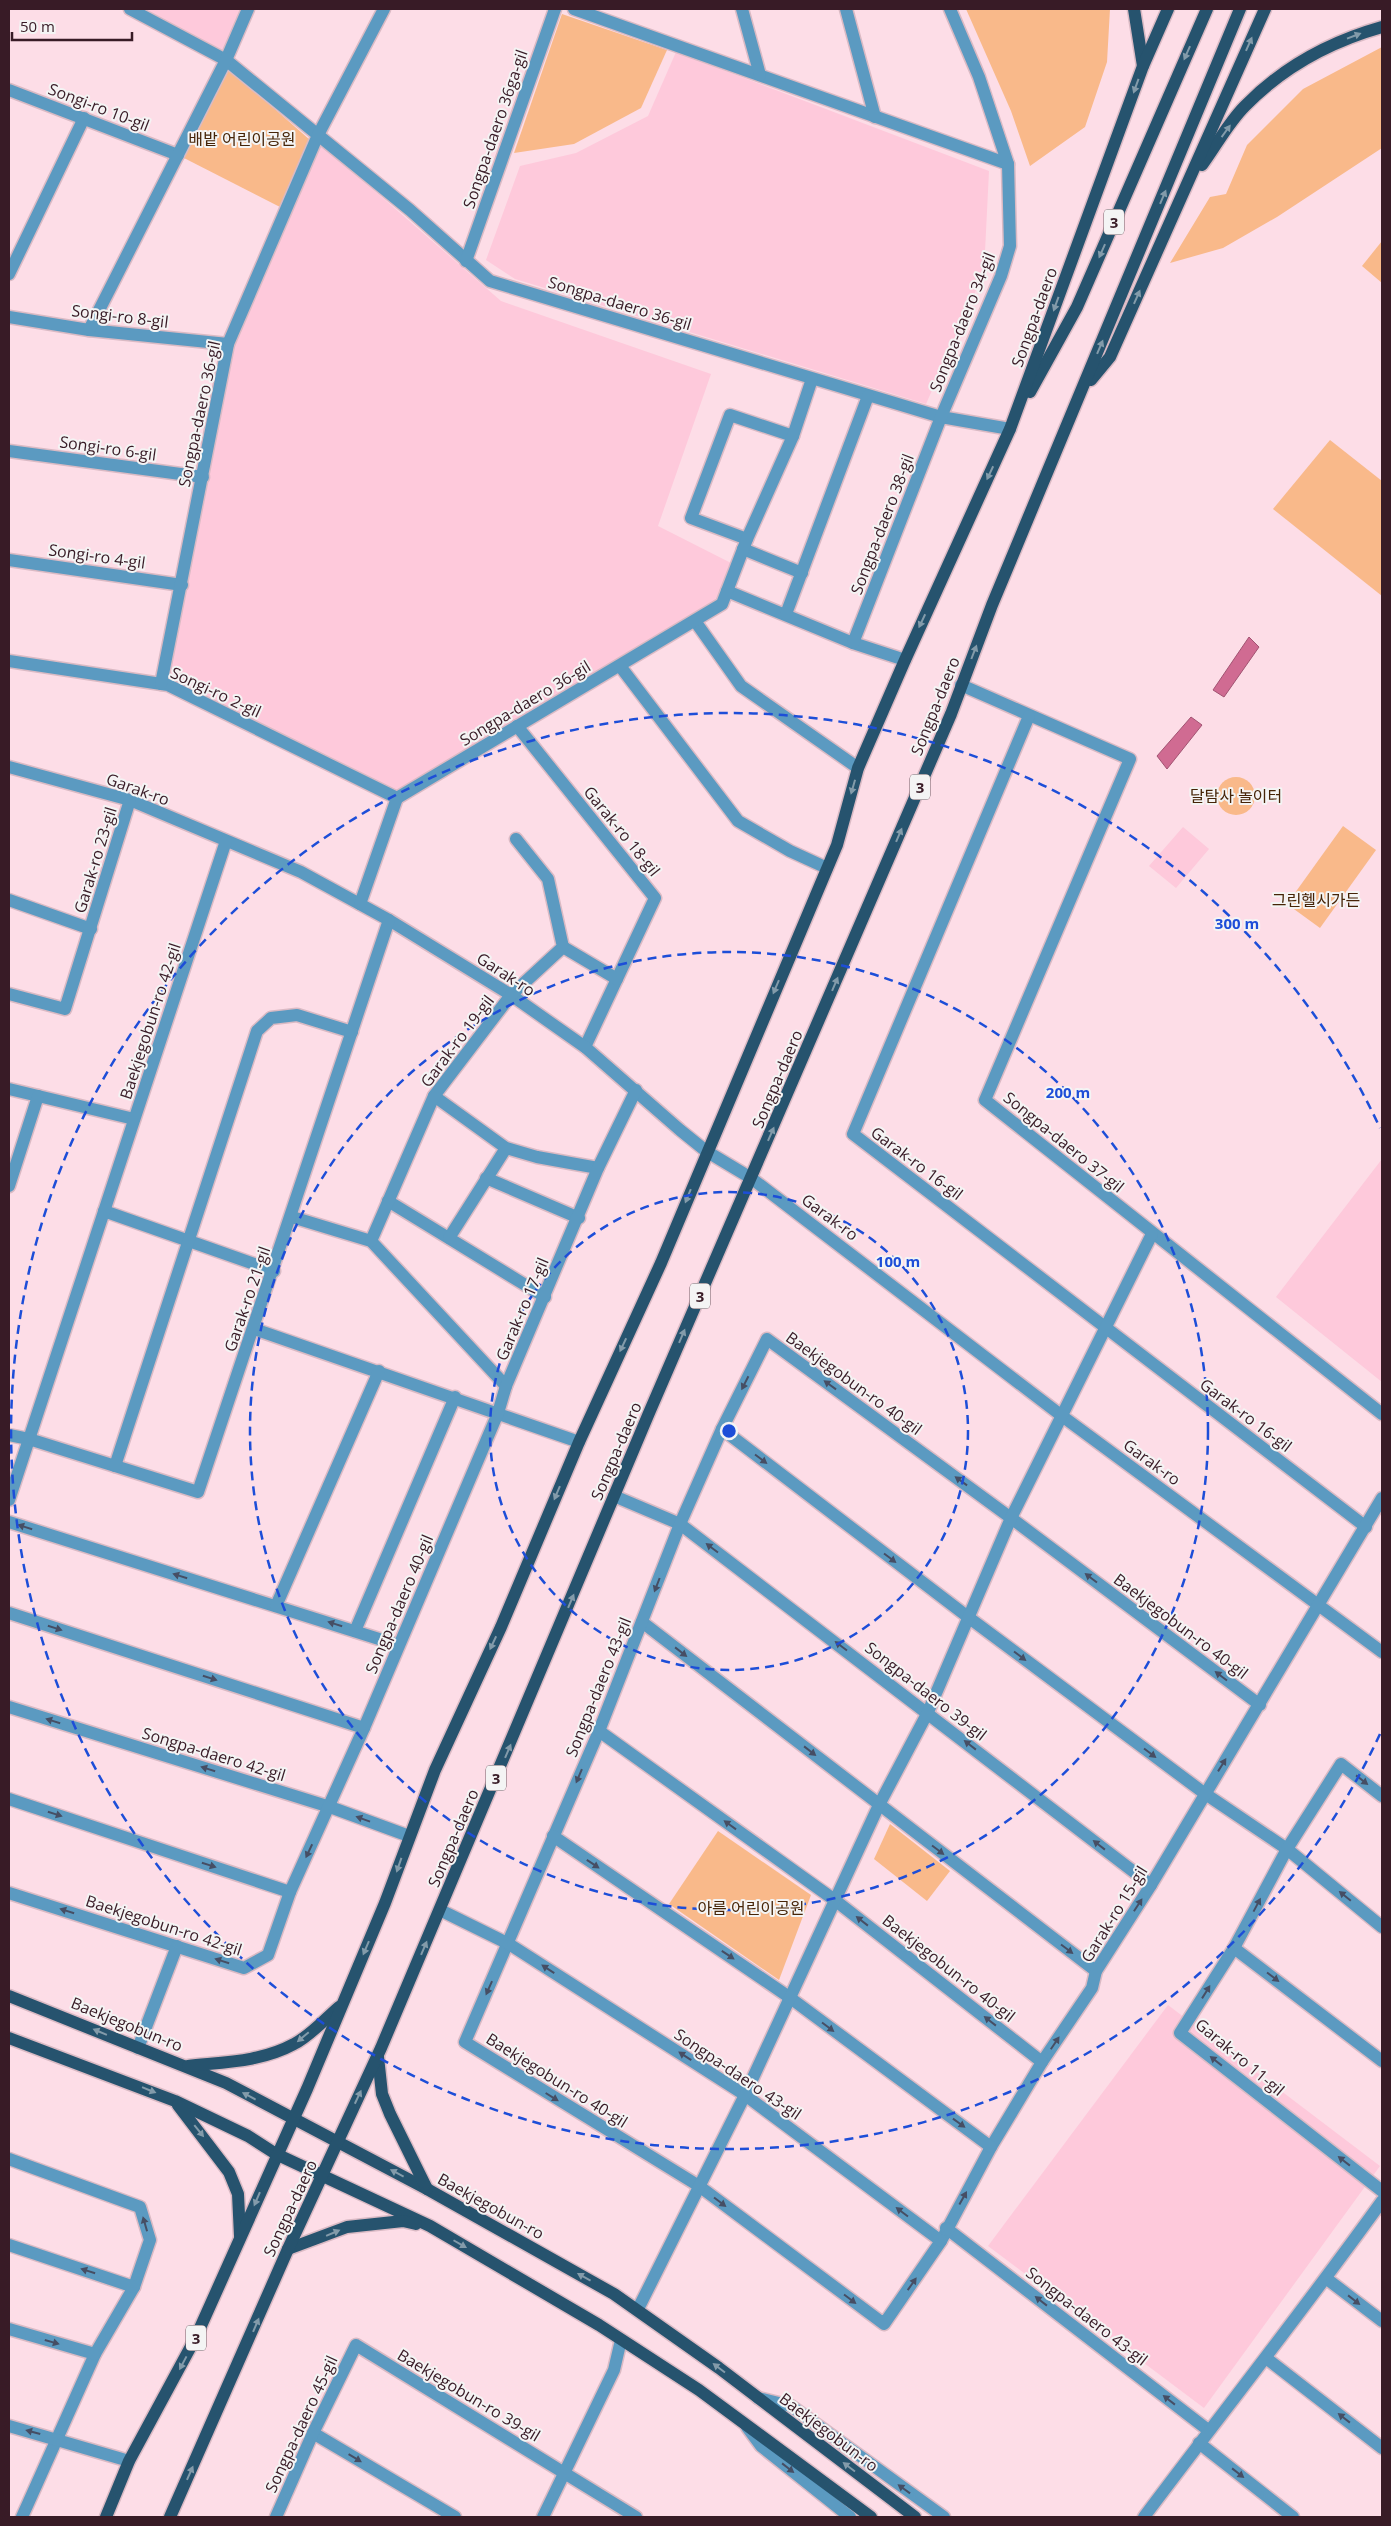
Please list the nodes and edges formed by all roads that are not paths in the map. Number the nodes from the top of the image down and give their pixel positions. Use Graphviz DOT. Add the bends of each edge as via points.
graph roads {
  1 [pos="130,9"];
  2 [pos="248,9"];
  3 [pos="384,9"];
  4 [pos="555,9"];
  5 [pos="574,9"];
  6 [pos="742,9"];
  7 [pos="846,9"];
  8 [pos="950,9"];
  9 [pos="1134,9"];
  10 [pos="1168,9"];
  11 [pos="1207,9"];
  12 [pos="1240,9"];
  13 [pos="1265,9"];
  14 [pos="1382,27"];
  15 [pos="226,60"];
  16 [pos="1143,66"];
  17 [pos="760,75"];
  18 [pos="9,90"];
  19 [pos="875,116"];
  20 [pos="84,118"];
  21 [pos="318,135"];
  22 [pos="178,155"];
  23 [pos="1008,164"];
  24 [pos="1187,185"];
  25 [pos="466,261"];
  26 [pos="9,274"];
  27 [pos="9,317"];
  28 [pos="89,330"];
  29 [pos="228,344"];
  30 [pos="812,380"];
  31 [pos="1081,392"];
  32 [pos="868,396"];
  33 [pos="941,417"];
  34 [pos="1010,429"];
  35 [pos="793,436"];
  36 [pos="9,451"];
  37 [pos="202,477"];
  38 [pos="745,544"];
  39 [pos="9,560"];
  40 [pos="802,573"];
  41 [pos="182,585"];
  42 [pos="727,590"];
  43 [pos="786,614"];
  44 [pos="694,621"];
  45 [pos="853,642"];
  46 [pos="905,660"];
  47 [pos="9,661"];
  48 [pos="620,666"];
  49 [pos="161,684"];
  50 [pos="961,685"];
  51 [pos="1029,716"];
  52 [pos="517,726"];
  53 [pos="9,766"];
  54 [pos="858,768"];
  55 [pos="397,798"];
  56 [pos="130,800"];
  57 [pos="516,839"];
  58 [pos="226,841"];
  59 [pos="827,868"];
  60 [pos="9,900"];
  61 [pos="360,904"];
  62 [pos="389,920"];
  63 [pos="91,929"];
  64 [pos="563,947"];
  65 [pos="618,979"];
  66 [pos="9,994"];
  67 [pos="512,995"];
  68 [pos="352,1032"];
  69 [pos="585,1047"];
  70 [pos="9,1089"];
  71 [pos="636,1090"];
  72 [pos="38,1096"];
  73 [pos="434,1096"];
  74 [pos="134,1119"];
  75 [pos="506,1148"];
  76 [pos="706,1151"];
  77 [pos="598,1168"];
  78 [pos="486,1178"];
  79 [pos="751,1178"];
  80 [pos="9,1186"];
  81 [pos="388,1201"];
  82 [pos="104,1211"];
  83 [pos="292,1216"];
  84 [pos="579,1218"];
  85 [pos="1152,1234"];
  86 [pos="449,1238"];
  87 [pos="371,1240"];
  88 [pos="190,1241"];
  89 [pos="274,1271"];
  90 [pos="545,1297"];
  91 [pos="1105,1328"];
  92 [pos="254,1329"];
  93 [pos="379,1371"];
  94 [pos="506,1386"];
  95 [pos="455,1397"];
  96 [pos="498,1413"];
  97 [pos="1382,1414"];
  98 [pos="1062,1416"];
  99 [pos="722,1429"];
  100 [pos="9,1435"];
  101 [pos="29,1438"];
  102 [pos="579,1442"];
  103 [pos="115,1466"];
  104 [pos="614,1496"];
  105 [pos="1382,1498"];
  106 [pos="9,1500"];
  107 [pos="1011,1518"];
  108 [pos="9,1522"];
  109 [pos="680,1524"];
  110 [pos="1366,1527"];
  111 [pos="1320,1605"];
  112 [pos="276,1606"];
  113 [pos="9,1613"];
  114 [pos="968,1617"];
  115 [pos="642,1622"];
  116 [pos="355,1631"];
  117 [pos="398,1645"];
  118 [pos="1382,1652"];
  119 [pos="1260,1705"];
  120 [pos="9,1707"];
  121 [pos="928,1712"];
  122 [pos="364,1728"];
  123 [pos="599,1731"];
  124 [pos="1204,1793"];
  125 [pos="1382,1796"];
  126 [pos="9,1799"];
  127 [pos="879,1805"];
  128 [pos="330,1807"];
  129 [pos="409,1836"];
  130 [pos="553,1836"];
  131 [pos="1287,1849"];
  132 [pos="1151,1886"];
  133 [pos="9,1892"];
  134 [pos="290,1892"];
  135 [pos="836,1900"];
  136 [pos="440,1910"];
  137 [pos="1382,1927"];
  138 [pos="509,1944"];
  139 [pos="176,1946"];
  140 [pos="1234,1948"];
  141 [pos="1096,1971"];
  142 [pos="9,1996"];
  143 [pos="790,1997"];
  144 [pos="341,2006"];
  145 [pos="9,2038"];
  146 [pos="138,2048"];
  147 [pos="378,2057"];
  148 [pos="1382,2061"];
  149 [pos="1042,2062"];
  150 [pos="187,2066"];
  151 [pos="745,2095"];
  152 [pos="175,2101"];
  153 [pos="292,2119"];
  154 [pos="338,2142"];
  155 [pos="991,2147"];
  156 [pos="276,2154"];
  157 [pos="9,2159"];
  158 [pos="322,2175"];
  159 [pos="699,2186"];
  160 [pos="427,2189"];
  161 [pos="1382,2191"];
  162 [pos="1382,2201"];
  163 [pos="430,2226"];
  164 [pos="946,2228"];
  165 [pos="241,2238"];
  166 [pos="941,2241"];
  167 [pos="9,2245"];
  168 [pos="288,2250"];
  169 [pos="1327,2279"];
  170 [pos="134,2287"];
  171 [pos="638,2309"];
  172 [pos="1382,2321"];
  173 [pos="9,2329"];
  174 [pos="622,2340"];
  175 [pos="356,2345"];
  176 [pos="95,2354"];
  177 [pos="1266,2358"];
  178 [pos="758,2398"];
  179 [pos="743,2421"];
  180 [pos="9,2426"];
  181 [pos="1208,2430"];
  182 [pos="313,2433"];
  183 [pos="58,2439"];
  184 [pos="1200,2443"];
  185 [pos="1382,2448"];
  186 [pos="129,2461"];
  187 [pos="565,2472"];
  188 [pos="22,2517"];
  189 [pos="106,2517"];
  190 [pos="170,2517"];
  191 [pos="276,2517"];
  192 [pos="455,2517"];
  193 [pos="543,2517"];
  194 [pos="636,2517"];
  195 [pos="850,2517"];
  196 [pos="872,2517"];
  197 [pos="915,2517"];
  198 [pos="944,2517"];
  199 [pos="1144,2517"];
  200 [pos="1293,2517"];
  1 -- 15 [label="street, Songpa-daero 36-gil"];
  2 -- 15 [label="street"];
  3 -- 21 [label="street, Songpa-daero 36-gil"];
  4 -- 25 [label="street, Songpa-daero 36ga-gil"];
  5 -- 17 [label="street"];
  6 -- 17 [label="street"];
  7 -- 19 [label="street"];
  8 -- 23 [label="street, Songpa-daero 34-gil" via="980,77"];
  9 -- 16 [label="main road"];
  10 -- 16 [label="main road, Songpa-daero"];
  11 -- 34 [label="main road, 3, one-way" via="1077,307"];
  31 -- 12 [label="main road, 3, one-way"];
  24 -- 13 [label="main road, one-way"];
  24 -- 14 [label="main road, one-way" via="1244,107 1277,78 1316,51"];
  15 -- 21 [label="street, Songpa-daero 36-gil"];
  15 -- 22 [label="street"];
  16 -- 34 [label="main road, Songpa-daero, one-way"];
  17 -- 19 [label="street"];
  18 -- 20 [label="street, Songi-ro 10-gil"];
  19 -- 23 [label="street"];
  20 -- 22 [label="street, Songi-ro 10-gil"];
  20 -- 26 [label="street"];
  21 -- 25 [label="street, Songpa-daero 36-gil" via="410,210"];
  21 -- 29 [label="street, Songpa-daero 36-gil"];
  22 -- 28 [label="street"];
  23 -- 33 [label="street, Songpa-daero 34-gil" via="1010,246 1001,276"];
  31 -- 24 [label="main road, one-way" via="1110,357"];
  25 -- 30 [label="street, Songpa-daero 36-gil" via="490,281"];
  27 -- 28 [label="street, Songi-ro 8-gil"];
  28 -- 29 [label="street, Songi-ro 8-gil"];
  29 -- 37 [label="street, Songpa-daero 36-gil"];
  30 -- 32 [label="street, Songpa-daero 36-gil"];
  30 -- 35 [label="street, Songpa-daero 36-gil"];
  50 -- 31 [label="main road, Songpa-daero / 3, one-way"];
  32 -- 33 [label="street, Songpa-daero 36-gil"];
  32 -- 40 [label="street"];
  33 -- 34 [label="street, Songpa-daero 36-gil"];
  33 -- 45 [label="street, Songpa-daero 38-gil"];
  34 -- 46 [label="main road, Songpa-daero / 3, one-way"];
  35 -- 38 [label="street, Songpa-daero 36-gil"];
  35 -- 38 [label="street" via="730,415 691,518"];
  36 -- 37 [label="street, Songi-ro 6-gil"];
  37 -- 41 [label="street, Songpa-daero 36-gil"];
  38 -- 40 [label="street"];
  38 -- 42 [label="street, Songpa-daero 36-gil"];
  39 -- 41 [label="street, Songi-ro 4-gil"];
  40 -- 43 [label="street"];
  41 -- 49 [label="street, Songpa-daero 36-gil"];
  42 -- 43 [label="street"];
  42 -- 44 [label="street, Songpa-daero 36-gil" via="722,604"];
  43 -- 45 [label="street"];
  44 -- 48 [label="street, Songpa-daero 36-gil"];
  44 -- 54 [label="street" via="741,686"];
  45 -- 46 [label="street"];
  46 -- 54 [label="main road, Songpa-daero / 3"];
  47 -- 49 [label="street, Songi-ro 2-gil"];
  48 -- 52 [label="street, Songpa-daero 36-gil"];
  48 -- 59 [label="street" via="738,821"];
  49 -- 55 [label="street, Songi-ro 2-gil"];
  50 -- 51 [label="street, Songpa-daero 37-gil"];
  79 -- 50 [label="main road, Songpa-daero / 3, one-way"];
  51 -- 85 [label="street, Songpa-daero 37-gil" via="1130,759 985,1100"];
  51 -- 91 [label="street, Garak-ro 16-gil" via="853,1134"];
  52 -- 55 [label="street, Songpa-daero 36-gil"];
  52 -- 65 [label="street, Garak-ro 18-gil" via="655,898"];
  53 -- 56 [label="street, Garak-ro"];
  54 -- 59 [label="main road, Songpa-daero / 3, one-way"];
  55 -- 61 [label="street"];
  56 -- 58 [label="street, Garak-ro"];
  56 -- 63 [label="street, Garak-ro 23-gil"];
  57 -- 64 [label="street" via="548,879"];
  58 -- 61 [label="street, Garak-ro" via="301,872"];
  58 -- 74 [label="street, Baekjegobun-ro 42-gil"];
  59 -- 76 [label="main road, Songpa-daero / 3, one-way"];
  60 -- 63 [label="street, Garak-ro 23-gil"];
  61 -- 62 [label="street, Garak-ro"];
  62 -- 67 [label="street, Garak-ro"];
  62 -- 68 [label="street, Garak-ro 21-gil"];
  63 -- 66 [label="street, Garak-ro 23-gil" via="65,1009"];
  64 -- 65 [label="street"];
  64 -- 67 [label="street, Garak-ro 19-gil"];
  65 -- 69 [label="street, Garak-ro 18-gil"];
  67 -- 69 [label="street, Garak-ro"];
  67 -- 73 [label="street, Garak-ro 19-gil"];
  68 -- 83 [label="street, Garak-ro 21-gil"];
  68 -- 88 [label="street" via="297,1015 270,1018 257,1031"];
  69 -- 71 [label="street, Garak-ro"];
  70 -- 72 [label="street"];
  71 -- 76 [label="street, Garak-ro"];
  71 -- 77 [label="street, Garak-ro 17-gil"];
  72 -- 74 [label="street"];
  72 -- 80 [label="street"];
  73 -- 75 [label="street"];
  73 -- 81 [label="street, Garak-ro 19-gil"];
  74 -- 82 [label="street, Baekjegobun-ro 42-gil"];
  75 -- 77 [label="street"];
  75 -- 78 [label="street"];
  76 -- 79 [label="street, Garak-ro"];
  76 -- 102 [label="main road, Songpa-daero / 3, one-way" via="661,1263"];
  77 -- 84 [label="street, Garak-ro 17-gil"];
  78 -- 84 [label="street"];
  78 -- 86 [label="street"];
  79 -- 98 [label="street, Garak-ro"];
  104 -- 79 [label="main road, Songpa-daero / 3, one-way"];
  81 -- 86 [label="street"];
  81 -- 87 [label="street, Garak-ro 19-gil"];
  82 -- 88 [label="street"];
  82 -- 101 [label="street, Baekjegobun-ro 42-gil"];
  83 -- 87 [label="street"];
  83 -- 89 [label="street, Garak-ro 21-gil"];
  84 -- 90 [label="street, Garak-ro 17-gil"];
  85 -- 91 [label="street"];
  85 -- 97 [label="street, Songpa-daero 37-gil"];
  86 -- 90 [label="street"];
  87 -- 94 [label="street"];
  88 -- 89 [label="street"];
  88 -- 103 [label="street"];
  89 -- 92 [label="street, Garak-ro 21-gil"];
  90 -- 94 [label="street, Garak-ro 17-gil"];
  91 -- 98 [label="street"];
  91 -- 110 [label="street, Garak-ro 16-gil"];
  92 -- 93 [label="street"];
  92 -- 103 [label="street, Garak-ro 21-gil" via="198,1492"];
  93 -- 95 [label="street"];
  93 -- 112 [label="street"];
  94 -- 96 [label="street, Garak-ro 17-gil"];
  95 -- 96 [label="street"];
  95 -- 116 [label="street, Songpa-daero 40-gil"];
  96 -- 102 [label="street"];
  96 -- 117 [label="street, Songpa-daero 40-gil"];
  98 -- 107 [label="street"];
  98 -- 111 [label="street, Garak-ro"];
  107 -- 99 [label="street, Baekjegobun-ro 40-gil, one-way" via="767,1339"];
  99 -- 109 [label="street"];
  99 -- 114 [label="street, one-way"];
  100 -- 101 [label="street, Garak-ro 21-gil"];
  101 -- 103 [label="street, Garak-ro 21-gil"];
  101 -- 106 [label="street, Baekjegobun-ro 42-gil"];
  102 -- 129 [label="main road, Songpa-daero / 3, one-way"];
  104 -- 109 [label="street, Songpa-daero 39-gil"];
  136 -- 104 [label="main road, Songpa-daero / 3, one-way"];
  105 -- 110 [label="street"];
  107 -- 114 [label="street"];
  119 -- 107 [label="street, Baekjegobun-ro 40-gil, one-way"];
  112 -- 108 [label="street, one-way"];
  109 -- 115 [label="street, Songpa-daero 43-gil, one-way"];
  121 -- 109 [label="street, Songpa-daero 39-gil, one-way"];
  110 -- 111 [label="street"];
  111 -- 118 [label="street, Garak-ro"];
  111 -- 119 [label="street, Garak-ro 15-gil"];
  116 -- 112 [label="street, one-way"];
  113 -- 122 [label="street, one-way"];
  114 -- 121 [label="street"];
  114 -- 124 [label="street, one-way"];
  115 -- 123 [label="street, Songpa-daero 43-gil"];
  115 -- 127 [label="street, one-way"];
  116 -- 117 [label="street"];
  117 -- 122 [label="street, Songpa-daero 40-gil"];
  124 -- 119 [label="street, Garak-ro 15-gil, one-way"];
  128 -- 120 [label="street, Songpa-daero 42-gil, one-way"];
  121 -- 127 [label="street"];
  132 -- 121 [label="street, Songpa-daero 39-gil, one-way"];
  122 -- 128 [label="street, Songpa-daero 40-gil"];
  123 -- 130 [label="street, Songpa-daero 43-gil, one-way"];
  135 -- 123 [label="street, Baekjegobun-ro 40-gil, one-way"];
  124 -- 131 [label="street"];
  124 -- 132 [label="street, Garak-ro 15-gil"];
  131 -- 125 [label="street, Garak-ro 11-gil, one-way" via="1341,1764"];
  126 -- 134 [label="street, one-way"];
  127 -- 135 [label="street"];
  127 -- 141 [label="street, one-way"];
  129 -- 128 [label="street, Songpa-daero 42-gil, one-way"];
  128 -- 134 [label="street, Baekjegobun-ro 42-gil, one-way"];
  129 -- 144 [label="main road, Songpa-daero / 3, one-way" via="385,1903"];
  130 -- 138 [label="street, Songpa-daero 43-gil"];
  130 -- 143 [label="street, one-way"];
  137 -- 131 [label="street, one-way"];
  140 -- 131 [label="street, Garak-ro 11-gil, one-way"];
  141 -- 132 [label="street, Garak-ro 15-gil, one-way"];
  139 -- 133 [label="street, Baekjegobun-ro 42-gil, one-way"];
  134 -- 139 [label="street, Baekjegobun-ro 42-gil, one-way" via="268,1955 244,1968"];
  135 -- 143 [label="street"];
  149 -- 135 [label="street, Baekjegobun-ro 40-gil, one-way"];
  136 -- 138 [label="street, Songpa-daero 43-gil"];
  147 -- 136 [label="main road, Songpa-daero / 3, one-way"];
  151 -- 138 [label="street, Songpa-daero 43-gil, one-way"];
  138 -- 159 [label="street, Baekjegobun-ro 40-gil, one-way" via="465,2042"];
  139 -- 146 [label="street"];
  140 -- 148 [label="street, one-way"];
  161 -- 140 [label="street, Garak-ro 11-gil, one-way" via="1180,2033"];
  149 -- 141 [label="street, Garak-ro 15-gil, one-way" via="1092,1988"];
  146 -- 142 [label="main road, Baekjegobun-ro, one-way"];
  143 -- 151 [label="street"];
  143 -- 155 [label="street, one-way"];
  144 -- 150 [label="main road, one-way" via="296,2043 272,2054"];
  144 -- 153 [label="main road, Songpa-daero / 3"];
  145 -- 152 [label="main road, one-way"];
  146 -- 150 [label="main road, Baekjegobun-ro"];
  154 -- 147 [label="main road, Songpa-daero / 3, one-way"];
  147 -- 160 [label="main road" via="382,2094"];
  149 -- 155 [label="street, Garak-ro 15-gil"];
  153 -- 150 [label="main road, Baekjegobun-ro, one-way"];
  151 -- 159 [label="street"];
  166 -- 151 [label="street, Songpa-daero 43-gil, one-way"];
  152 -- 156 [label="main road" via="248,2136"];
  152 -- 165 [label="main road, one-way" via="229,2172 238,2194"];
  153 -- 154 [label="main road, Baekjegobun-ro"];
  153 -- 156 [label="main road, Songpa-daero / 3"];
  154 -- 158 [label="main road, Songpa-daero / 3"];
  160 -- 154 [label="main road, Baekjegobun-ro, one-way"];
  164 -- 155 [label="street, Garak-ro 15-gil, one-way"];
  156 -- 158 [label="main road"];
  156 -- 165 [label="main road, Songpa-daero / 3, one-way"];
  170 -- 157 [label="street, one-way" via="150,2240 140,2206"];
  158 -- 163 [label="main road"];
  158 -- 168 [label="main road, Songpa-daero / 3"];
  159 -- 166 [label="street, Baekjegobun-ro 40-gil, one-way" via="884,2324"];
  159 -- 171 [label="street"];
  171 -- 160 [label="main road, Baekjegobun-ro, one-way"];
  162 -- 169 [label="street"];
  168 -- 163 [label="main road, one-way" via="347,2227 403,2222"];
  163 -- 174 [label="main road, one-way"];
  164 -- 166 [label="street, Garak-ro 15-gil"];
  181 -- 164 [label="street, Songpa-daero 43-gil, one-way"];
  165 -- 186 [label="main road, Songpa-daero / 3, one-way" via="196,2337"];
  170 -- 167 [label="street, one-way"];
  190 -- 168 [label="main road, Songpa-daero / 3, one-way"];
  169 -- 172 [label="street, one-way"];
  169 -- 177 [label="street"];
  170 -- 176 [label="street"];
  178 -- 171 [label="main road, Baekjegobun-ro, one-way"];
  173 -- 176 [label="street, one-way"];
  174 -- 179 [label="main road"];
  174 -- 187 [label="street" via="614,2370"];
  175 -- 182 [label="street, Songpa-daero 45-gil"];
  175 -- 187 [label="street, Baekjegobun-ro 39-gil"];
  176 -- 183 [label="street"];
  177 -- 181 [label="street"];
  185 -- 177 [label="street, one-way"];
  197 -- 178 [label="main road, Baekjegobun-ro, one-way"];
  198 -- 178 [label="street, one-way" via="791,2406"];
  179 -- 195 [label="street, one-way" via="761,2446"];
  179 -- 196 [label="main road"];
  183 -- 180 [label="street, one-way"];
  181 -- 184 [label="street"];
  182 -- 191 [label="street, Songpa-daero 45-gil"];
  182 -- 192 [label="street, one-way"];
  183 -- 186 [label="street"];
  183 -- 188 [label="street"];
  184 -- 199 [label="street"];
  184 -- 200 [label="street, one-way"];
  186 -- 189 [label="main road, Songpa-daero / 3"];
  187 -- 193 [label="street"];
  187 -- 194 [label="street, Baekjegobun-ro 39-gil"];
}
